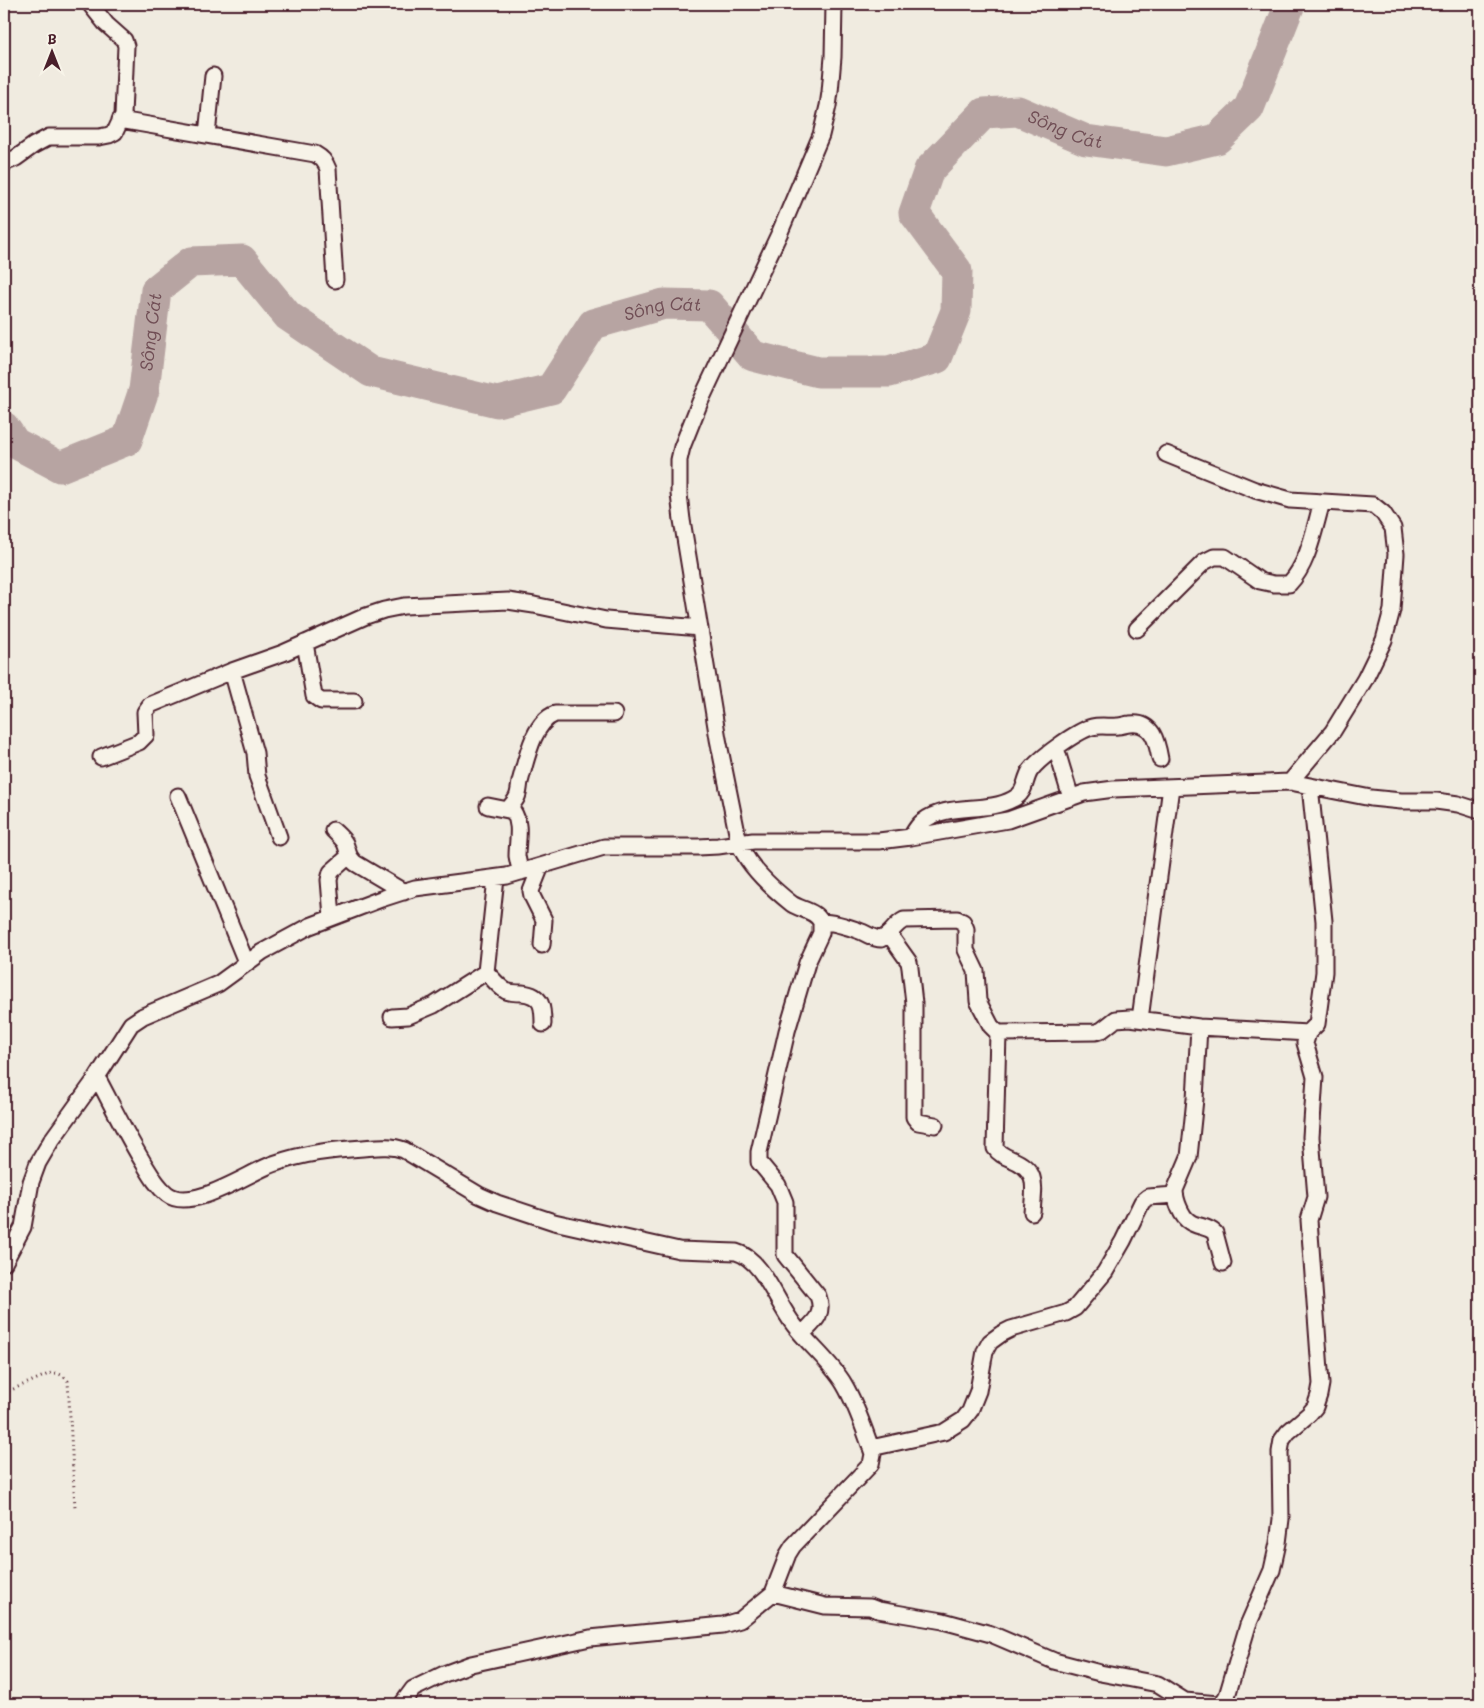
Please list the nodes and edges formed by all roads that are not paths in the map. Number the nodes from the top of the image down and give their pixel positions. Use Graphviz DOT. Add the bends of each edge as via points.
graph roads {
  1 [pos="90,4"];
  2 [pos="834,4"];
  3 [pos="213,76"];
  4 [pos="120,120"];
  5 [pos="207,135"];
  6 [pos="4,163"];
  7 [pos="335,280"];
  8 [pos="1166,454"];
  9 [pos="1322,502"];
  10 [pos="700,628"];
  11 [pos="1138,629"];
  12 [pos="305,643"];
  13 [pos="232,671"];
  14 [pos="354,701"];
  15 [pos="614,714"];
  16 [pos="1056,748"];
  17 [pos="101,757"];
  18 [pos="1160,759"];
  19 [pos="1290,782"];
  20 [pos="1310,786"];
  21 [pos="1171,787"];
  22 [pos="178,796"];
  23 [pos="1071,798"];
  24 [pos="488,806"];
  25 [pos="508,810"];
  26 [pos="1480,812"];
  27 [pos="333,830"];
  28 [pos="279,837"];
  29 [pos="911,837"];
  30 [pos="739,843"];
  31 [pos="349,856"];
  32 [pos="541,866"];
  33 [pos="520,872"];
  34 [pos="496,878"];
  35 [pos="404,892"];
  36 [pos="332,917"];
  37 [pos="822,922"];
  38 [pos="890,934"];
  39 [pos="542,945"];
  40 [pos="246,962"];
  41 [pos="486,972"];
  42 [pos="392,1017"];
  43 [pos="1140,1019"];
  44 [pos="543,1024"];
  45 [pos="1199,1027"];
  46 [pos="998,1033"];
  47 [pos="1308,1033"];
  48 [pos="98,1076"];
  49 [pos="935,1124"];
  50 [pos="1174,1195"];
  51 [pos="1032,1212"];
  52 [pos="4,1263"];
  53 [pos="1222,1263"];
  54 [pos="802,1334"];
  55 [pos="871,1448"];
  56 [pos="773,1593"];
  57 [pos="402,1704"];
  1 -- 4 [label="street" via="126,46 123,115"];
  2 -- 10 [label="street" via="833,57 828,106 821,135 682,447 679,476 682,520"];
  3 -- 5 [label="street"];
  4 -- 5 [label="street"];
  4 -- 6 [label="street" via="109,135 49,138"];
  5 -- 7 [label="street" via="315,154 326,162"];
  8 -- 9 [label="street" via="1255,490 1290,500"];
  9 -- 11 [label="street" via="1308,552 1297,576 1289,584 1260,580 1225,557 1214,557 1204,562"];
  9 -- 19 [label="street" via="1373,505 1393,528 1396,554 1392,610 1384,640 1365,679 1333,731"];
  10 -- 12 [label="street" via="606,620 508,601 393,608 366,616"];
  10 -- 30 [label="street"];
  12 -- 13 [label="street"];
  12 -- 14 [label="street" via="314,696 322,701"];
  13 -- 17 [label="street" via="150,705 145,712 146,735 138,742"];
  13 -- 28 [label="street" via="255,753 257,776"];
  15 -- 25 [label="street" via="549,716 539,728 527,754 517,797"];
  16 -- 18 [label="street" via="1093,727 1131,723 1154,734"];
  16 -- 23 [label="street"];
  16 -- 29 [label="street" via="1033,768 1022,793 1014,799 926,818"];
  19 -- 20 [label="street"];
  19 -- 21 [label="street"];
  20 -- 26 [label="street" via="1371,798 1458,804"];
  20 -- 47 [label="street" via="1324,921 1324,972 1317,1024"];
  21 -- 23 [label="street" via="1098,791"];
  21 -- 43 [label="street"];
  22 -- 40 [label="street"];
  23 -- 29 [label="street" via="1008,820"];
  24 -- 25 [label="street"];
  25 -- 33 [label="street" via="513,811 518,824"];
  27 -- 31 [label="street" via="346,844"];
  29 -- 30 [label="street"];
  30 -- 32 [label="street" via="698,847 604,847"];
  30 -- 37 [label="street" via="746,858 768,882 792,904"];
  31 -- 35 [label="street" via="360,867"];
  31 -- 36 [label="street" via="331,872"];
  32 -- 33 [label="street"];
  32 -- 39 [label="street" via="531,891 544,920"];
  33 -- 34 [label="street"];
  34 -- 35 [label="street" via="426,886"];
  34 -- 41 [label="street"];
  35 -- 36 [label="street"];
  36 -- 40 [label="street"];
  37 -- 38 [label="street" via="832,922 875,939 884,939"];
  37 -- 54 [label="street" via="787,1031 759,1152 759,1162 778,1185 785,1202 785,1254 820,1301 817,1319"];
  38 -- 46 [label="street" via="904,920 957,919 963,922 966,950 976,971 978,1001"];
  38 -- 49 [label="street" via="910,968 914,1003 914,1117 918,1122"];
  40 -- 48 [label="street" via="218,984 136,1020"];
  41 -- 42 [label="street" via="434,1005 408,1016"];
  41 -- 44 [label="street" via="506,991 527,994 540,1001"];
  43 -- 45 [label="street"];
  43 -- 46 [label="street" via="1119,1018 1096,1032"];
  45 -- 47 [label="street"];
  45 -- 50 [label="street" via="1189,1157"];
  46 -- 51 [label="street" via="995,1148 1031,1173 1034,1185"];
  47 -- 56 [label="street" via="1305,1043 1314,1076 1311,1137 1316,1197 1309,1220 1321,1384 1309,1414 1282,1440 1281,1519 1272,1570 1248,1625 1223,1702 1185,1701 1158,1684 1054,1661 991,1634 943,1621 870,1607 825,1606"];
  48 -- 52 [label="street" via="38,1164 23,1227"];
  48 -- 54 [label="street" via="130,1142 159,1187 172,1198 198,1197 272,1164 309,1153 396,1147 479,1195 554,1222 679,1250 741,1253 756,1264"];
  50 -- 53 [label="street" via="1189,1222 1215,1234"];
  50 -- 55 [label="street" via="1148,1198 1142,1202 1105,1272 1075,1308 1011,1329 990,1342 978,1391 963,1420 944,1432"];
  54 -- 55 [label="street" via="843,1381"];
  55 -- 56 [label="street" via="871,1464 793,1546"];
  56 -- 57 [label="street" via="734,1623 590,1638 471,1664 424,1683 414,1689"];
}
